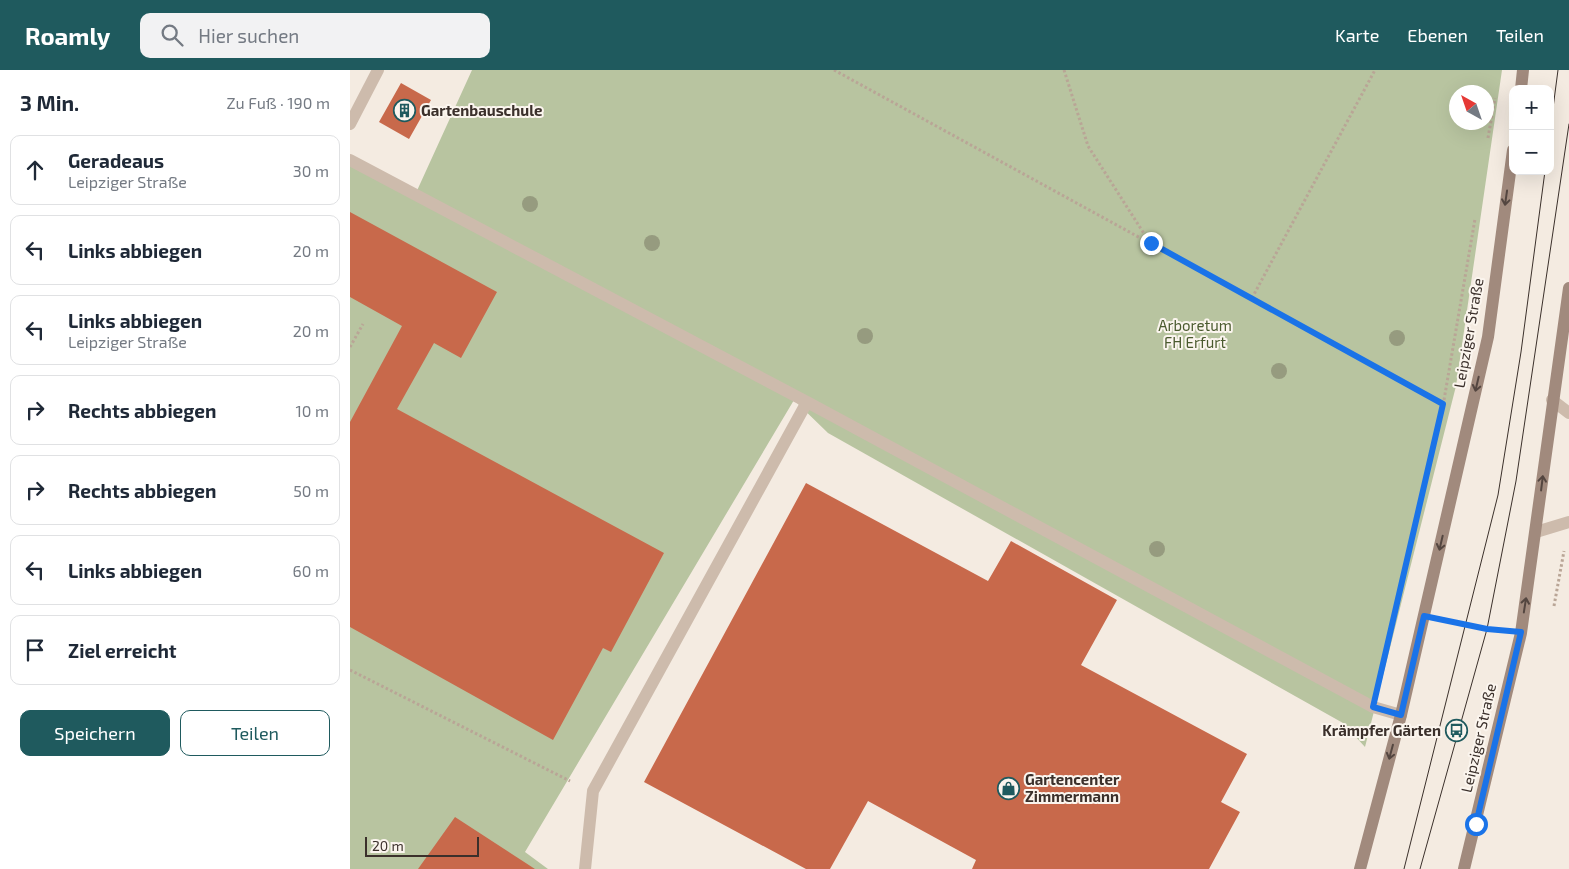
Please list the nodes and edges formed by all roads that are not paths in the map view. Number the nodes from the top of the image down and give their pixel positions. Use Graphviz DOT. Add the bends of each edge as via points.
graph roads {
  1 [pos="378,70"];
  2 [pos="1523,70"];
  3 [pos="1521,85"];
  4 [pos="350,124"];
  5 [pos="350,160"];
  6 [pos="1510,175"];
  7 [pos="1569,288"];
  8 [pos="1552,400"];
  9 [pos="807,402"];
  10 [pos="1569,413"];
  11 [pos="1569,522"];
  12 [pos="1536,532"];
  13 [pos="1401,715"];
  14 [pos="585,869"];
  15 [pos="1360,869"];
  16 [pos="1464,869"];
  1 -- 4 [label="lane"];
  2 -- 3 [label="main road"];
  5 -- 9 [label="lane"];
  6 -- 13 [label="main road, Leipziger Straße, one-way" via="1488,337"];
  7 -- 8 [label="main road, Leipziger Straße"];
  8 -- 10 [label="lane"];
  12 -- 8 [label="main road, Leipziger Straße, one-way"];
  9 -- 13 [label="lane" via="1373,707"];
  9 -- 14 [label="lane" via="593,791"];
  11 -- 12 [label="lane"];
  16 -- 12 [label="main road, Leipziger Straße, one-way" via="1521,632"];
  13 -- 15 [label="main road, Leipziger Straße, one-way"];
}
